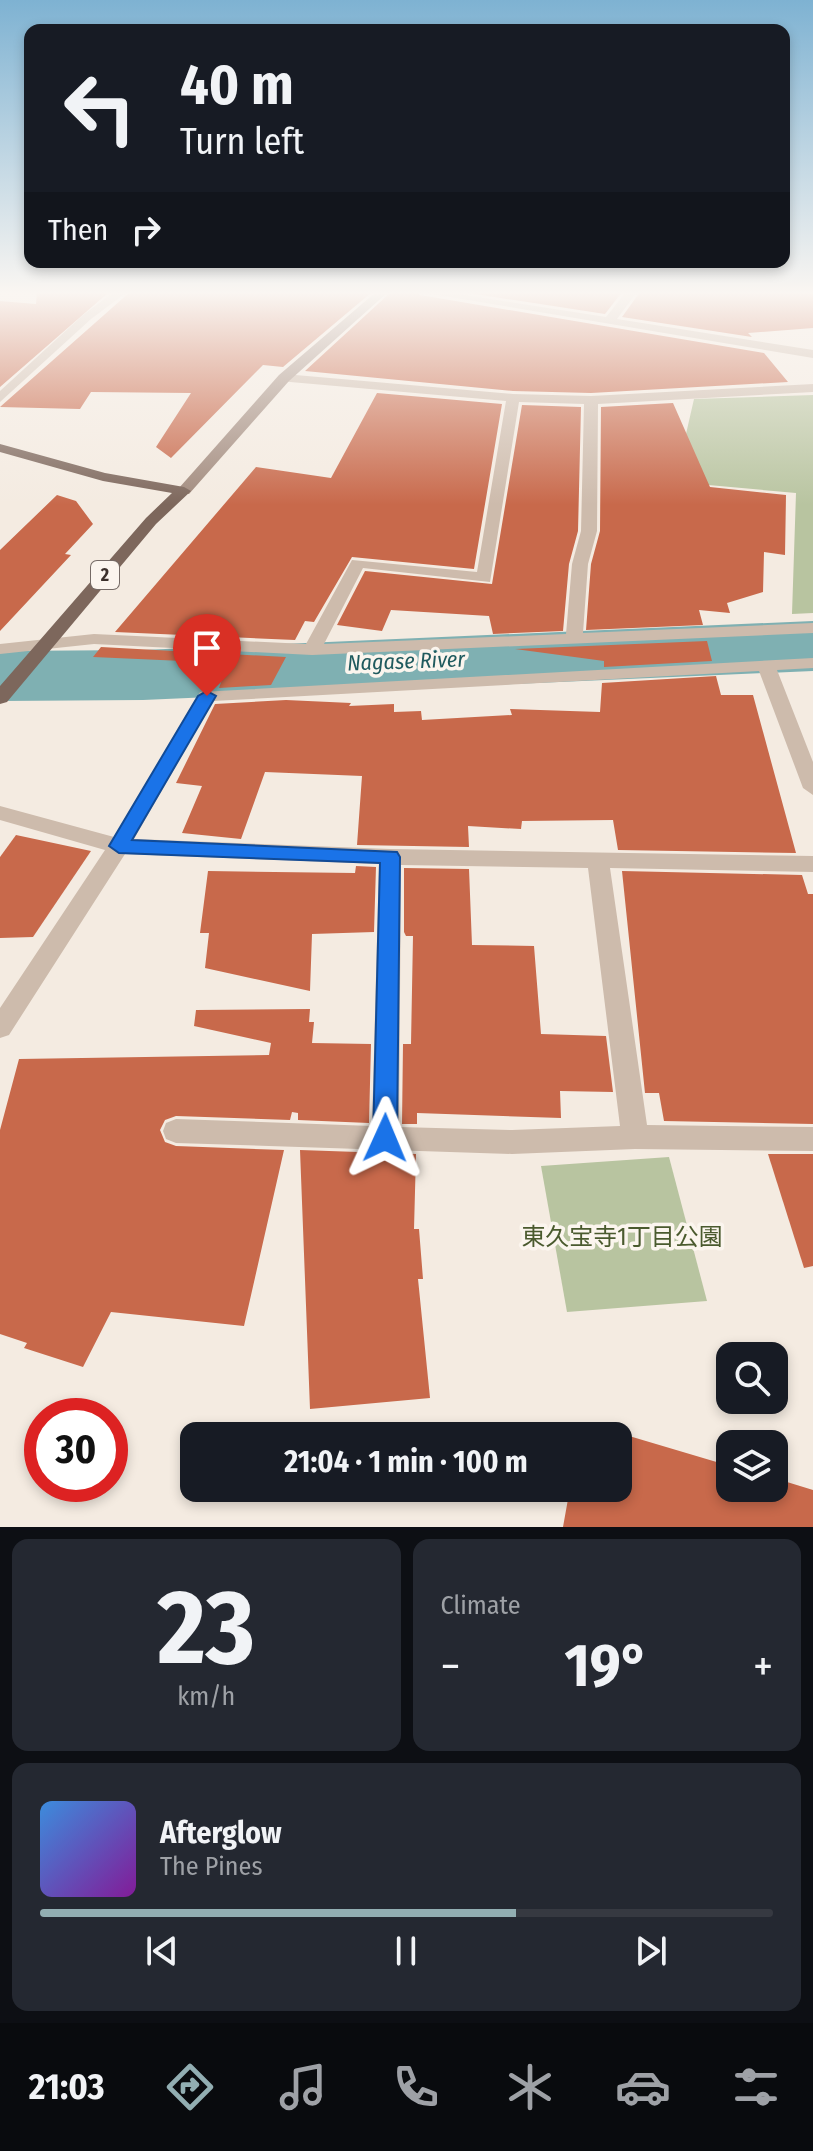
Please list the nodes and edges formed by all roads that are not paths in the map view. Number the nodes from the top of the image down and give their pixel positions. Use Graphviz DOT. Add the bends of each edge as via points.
graph roads {
  1 [pos="37,363"];
  2 [pos="301,363"];
  3 [pos="284,378"];
  4 [pos="813,388"];
  5 [pos="0,398"];
  6 [pos="513,398"];
  7 [pos="591,400"];
  8 [pos="0,448"];
  9 [pos="184,491"];
  10 [pos="813,628"];
  11 [pos="574,639"];
  12 [pos="45,645"];
  13 [pos="0,649"];
  14 [pos="312,650"];
  15 [pos="813,663"];
  16 [pos="766,666"];
  17 [pos="0,698"];
  18 [pos="813,788"];
  19 [pos="0,813"];
  20 [pos="119,846"];
  21 [pos="390,857"];
  22 [pos="598,860"];
  23 [pos="813,864"];
  24 [pos="0,1028"];
  25 [pos="176,1131"];
  26 [pos="635,1137"];
  27 [pos="385,1138"];
  28 [pos="813,1139"];
  1 -- 5 [label="street"];
  2 -- 3 [label="street"];
  3 -- 6 [label="street"];
  3 -- 9 [label="street"];
  4 -- 7 [label="street"];
  6 -- 7 [label="street"];
  6 -- 14 [label="street" via="484,578 358,563"];
  7 -- 11 [label="street" via="589,531 580,564"];
  8 -- 9 [label="main road" via="103,477"];
  9 -- 12 [label="main road, 2" via="151,521"];
  10 -- 11 [label="street"];
  11 -- 14 [label="street"];
  12 -- 13 [label="street"];
  12 -- 14 [label="street" via="94,639"];
  12 -- 17 [label="main road, 2"];
  15 -- 16 [label="street"];
  16 -- 18 [label="street"];
  16 -- 20 [label="street" via="207,696"];
  19 -- 20 [label="street"];
  20 -- 21 [label="street"];
  20 -- 24 [label="street"];
  21 -- 22 [label="street"];
  21 -- 27 [label="street"];
  22 -- 23 [label="street"];
  22 -- 26 [label="street"];
  25 -- 27 [label="street"];
  26 -- 27 [label="street" via="512,1142"];
  26 -- 28 [label="street"];
}
